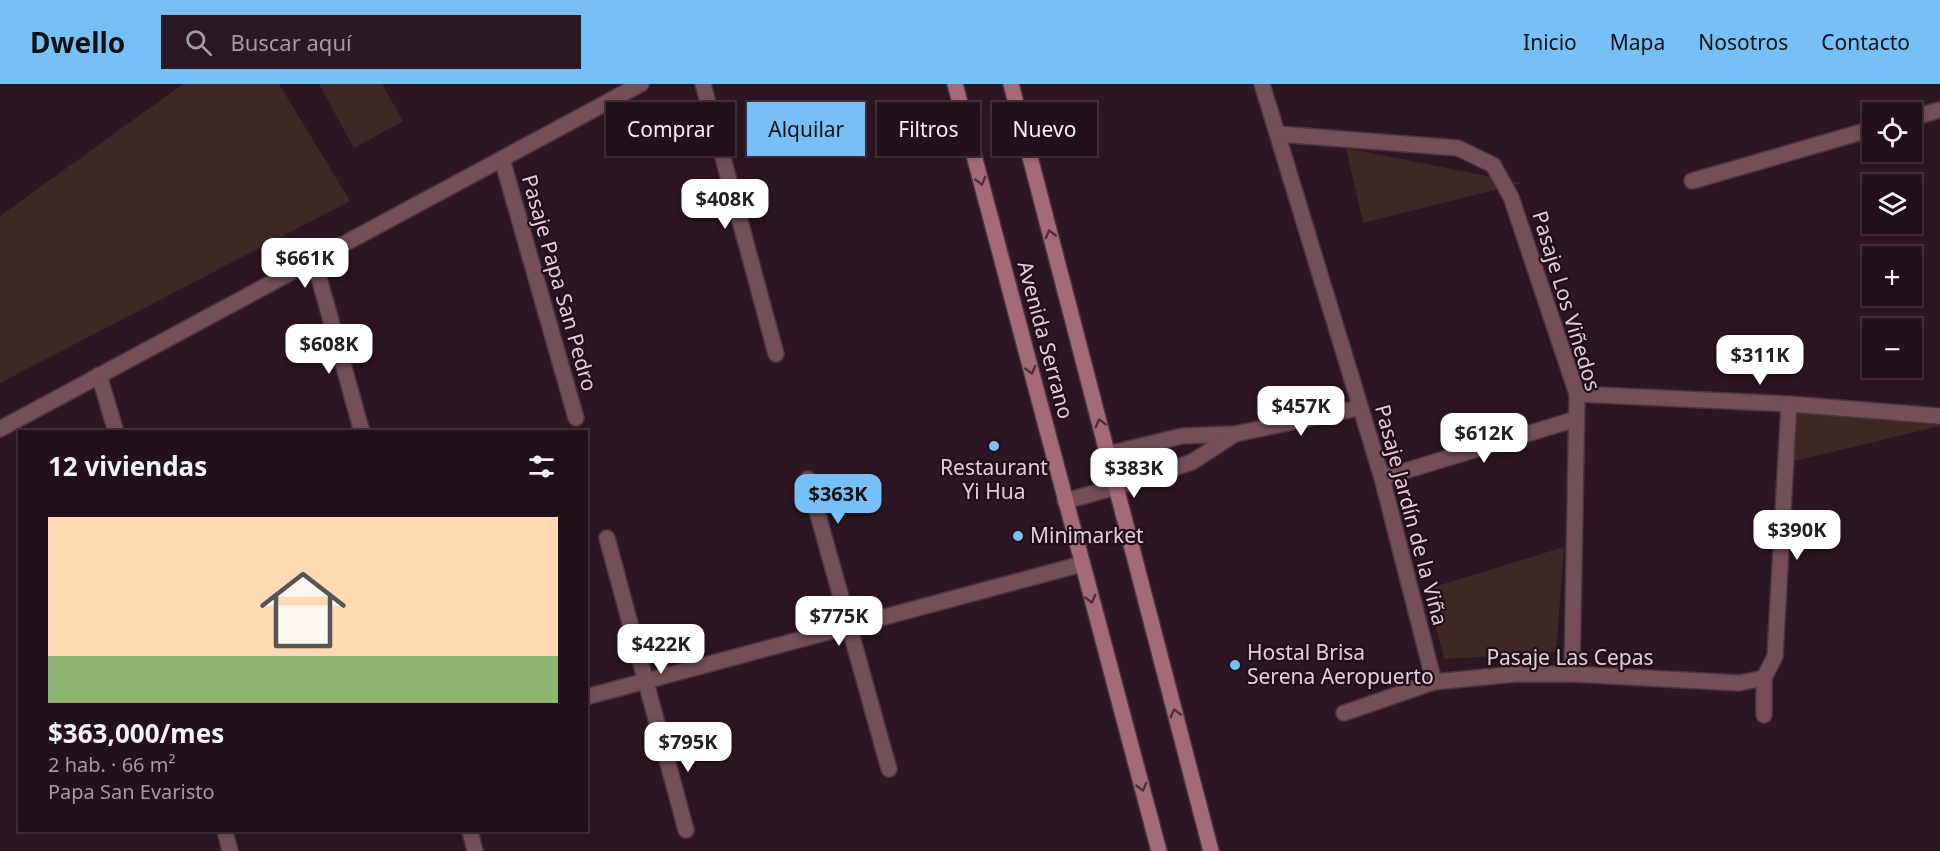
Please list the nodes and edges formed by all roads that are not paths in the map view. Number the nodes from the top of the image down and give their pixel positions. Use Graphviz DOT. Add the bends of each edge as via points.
graph roads {
  1 [pos="641,84"];
  2 [pos="703,84"];
  3 [pos="955,84"];
  4 [pos="1011,84"];
  5 [pos="1262,84"];
  6 [pos="1940,110"];
  7 [pos="1922,115"];
  8 [pos="1862,132"];
  9 [pos="1278,134"];
  10 [pos="502,159"];
  11 [pos="1692,181"];
  12 [pos="314,260"];
  13 [pos="776,354"];
  14 [pos="99,375"];
  15 [pos="1577,394"];
  16 [pos="1789,404"];
  17 [pos="1359,408"];
  18 [pos="1940,416"];
  19 [pos="576,418"];
  20 [pos="1576,419"];
  21 [pos="0,429"];
  22 [pos="115,430"];
  23 [pos="361,430"];
  24 [pos="1235,434"];
  25 [pos="1108,454"];
  26 [pos="1382,478"];
  27 [pos="808,479"];
  28 [pos="1117,487"];
  29 [pos="1065,501"];
  30 [pos="608,538"];
  31 [pos="1082,564"];
  32 [pos="849,627"];
  33 [pos="1572,674"];
  34 [pos="1764,678"];
  35 [pos="646,681"];
  36 [pos="1434,682"];
  37 [pos="588,696"];
  38 [pos="1344,713"];
  39 [pos="1764,714"];
  40 [pos="889,769"];
  41 [pos="686,830"];
  42 [pos="225,832"];
  43 [pos="470,832"];
  44 [pos="230,851"];
  45 [pos="475,851"];
  46 [pos="1159,851"];
  47 [pos="1211,851"];
  1 -- 10 [label="street"];
  2 -- 13 [label="street"];
  3 -- 29 [label="street, Avenida Serrano, one-way"];
  25 -- 4 [label="street, Avenida Serrano, one-way"];
  5 -- 9 [label="street, Pasaje Jardín de la Viña"];
  6 -- 7 [label="street"];
  8 -- 11 [label="street"];
  9 -- 15 [label="street, Pasaje Los Viñedos" via="1458,148 1493,165 1511,197"];
  9 -- 17 [label="street, Pasaje Jardín de la Viña"];
  10 -- 12 [label="street"];
  10 -- 19 [label="street, Pasaje Papa San Pedro"];
  12 -- 14 [label="street"];
  12 -- 23 [label="street"];
  14 -- 21 [label="street"];
  14 -- 22 [label="street"];
  15 -- 16 [label="street"];
  15 -- 20 [label="street, Pasaje Los Viñedos"];
  16 -- 18 [label="street"];
  16 -- 34 [label="street" via="1775,656"];
  17 -- 24 [label="street"];
  17 -- 26 [label="street, Pasaje Jardín de la Viña"];
  20 -- 26 [label="street"];
  20 -- 33 [label="street, Pasaje Los Viñedos"];
  24 -- 25 [label="street" via="1182,436"];
  24 -- 28 [label="street" via="1192,462"];
  25 -- 28 [label="street, Avenida Serrano"];
  26 -- 36 [label="street, Pasaje Jardín de la Viña"];
  27 -- 32 [label="street"];
  28 -- 29 [label="street"];
  47 -- 28 [label="street, Avenida Serrano, one-way"];
  29 -- 31 [label="street, Avenida Serrano"];
  30 -- 35 [label="street"];
  31 -- 32 [label="street"];
  31 -- 46 [label="street, Avenida Serrano, one-way"];
  32 -- 35 [label="street"];
  32 -- 40 [label="street"];
  33 -- 34 [label="street, Pasaje Las Cepas" via="1739,684"];
  33 -- 36 [label="street, Pasaje Las Cepas" via="1516,674"];
  34 -- 39 [label="street"];
  35 -- 37 [label="street"];
  35 -- 41 [label="street"];
  36 -- 38 [label="street, Pasaje Las Cepas"];
  42 -- 44 [label="street"];
  43 -- 45 [label="street"];
}
